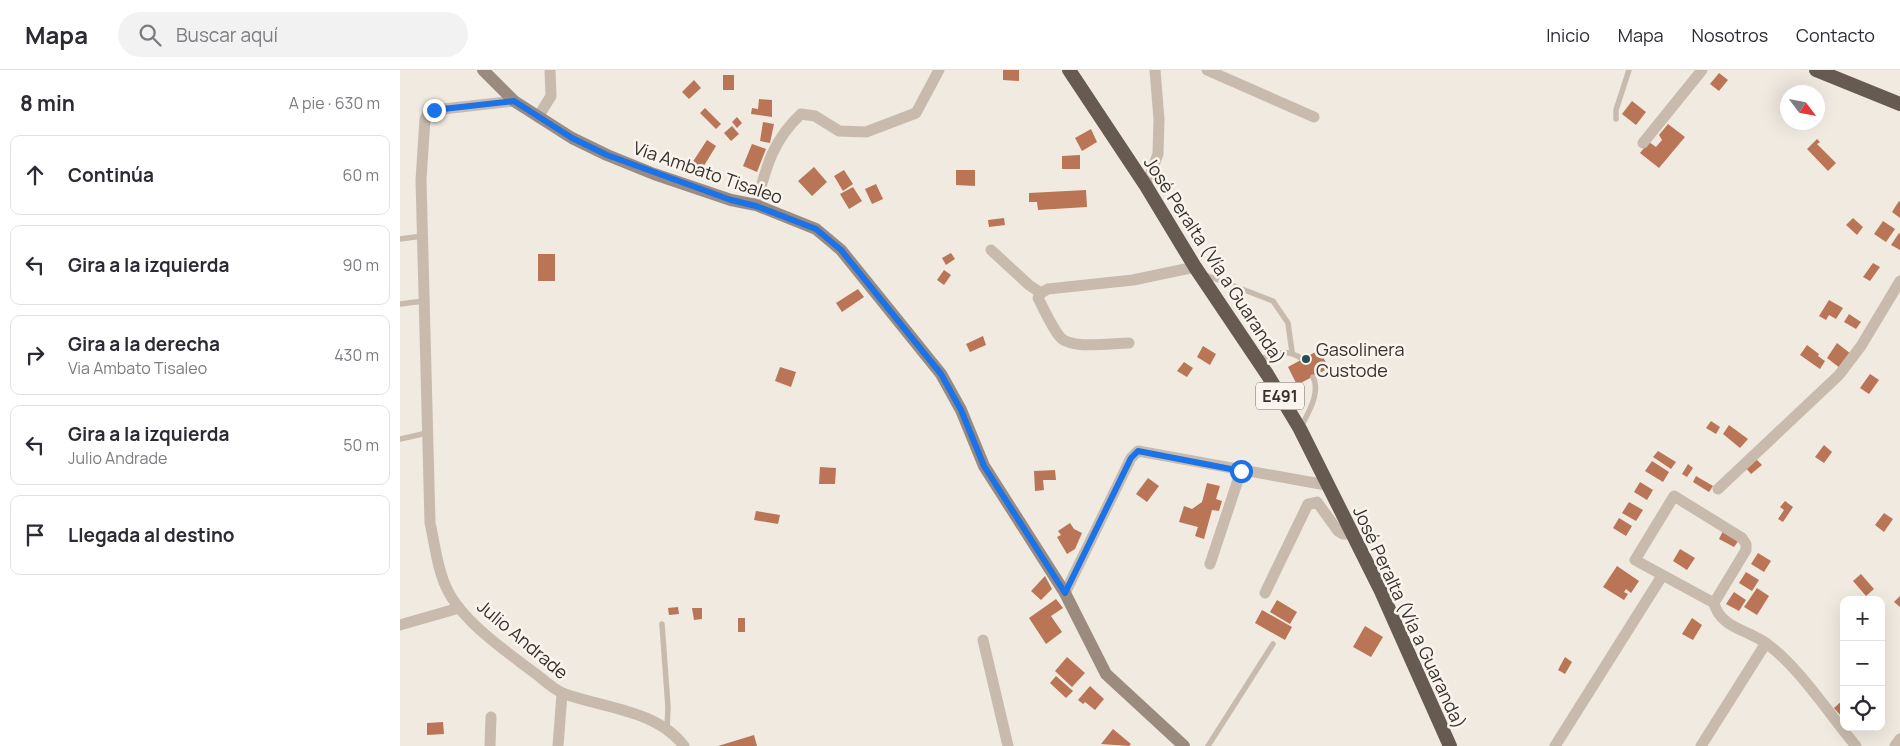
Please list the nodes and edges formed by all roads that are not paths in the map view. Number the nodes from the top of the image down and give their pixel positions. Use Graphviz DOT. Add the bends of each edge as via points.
graph roads {
  1 [pos="483,70"];
  2 [pos="550,70"];
  3 [pos="939,70"];
  4 [pos="1069,70"];
  5 [pos="1154,70"];
  6 [pos="1208,70"];
  7 [pos="1629,70"];
  8 [pos="1702,70"];
  9 [pos="1816,70"];
  10 [pos="514,101"];
  11 [pos="1900,104"];
  12 [pos="538,117"];
  13 [pos="1314,117"];
  14 [pos="1616,119"];
  15 [pos="1643,143"];
  16 [pos="1146,186"];
  17 [pos="756,206"];
  18 [pos="422,236"];
  19 [pos="400,239"];
  20 [pos="991,250"];
  21 [pos="1197,270"];
  22 [pos="1900,281"];
  23 [pos="1041,293"];
  24 [pos="424,301"];
  25 [pos="400,304"];
  26 [pos="1129,343"];
  27 [pos="1292,352"];
  28 [pos="1302,359"];
  29 [pos="1258,360"];
  30 [pos="1313,377"];
  31 [pos="1300,429"];
  32 [pos="428,433"];
  33 [pos="400,439"];
  34 [pos="1241,471"];
  35 [pos="1326,485"];
  36 [pos="1718,490"];
  37 [pos="1350,534"];
  38 [pos="1210,564"];
  39 [pos="1662,576"];
  40 [pos="1065,593"];
  41 [pos="1265,593"];
  42 [pos="1714,603"];
  43 [pos="459,608"];
  44 [pos="662,624"];
  45 [pos="400,625"];
  46 [pos="983,640"];
  47 [pos="1766,643"];
  48 [pos="1274,644"];
  49 [pos="562,694"];
  50 [pos="491,717"];
  51 [pos="666,729"];
  52 [pos="1900,739"];
  53 [pos="490,746"];
  54 [pos="558,746"];
  55 [pos="684,746"];
  56 [pos="1008,746"];
  57 [pos="1184,746"];
  58 [pos="1208,746"];
  59 [pos="1450,746"];
  60 [pos="1555,746"];
  61 [pos="1701,746"];
  62 [pos="1856,746"];
  63 [pos="1895,746"];
  1 -- 10 [label="main road, Via Ambato Tisaleo"];
  2 -- 12 [label="street" via="551,96"];
  3 -- 17 [label="street" via="916,113 866,132 839,131 815,116 801,114 781,136 766,167"];
  4 -- 16 [label="highway, José Peralta (Vía a Guaranda) / E491"];
  5 -- 16 [label="street" via="1159,119 1158,154"];
  6 -- 13 [label="street"];
  7 -- 14 [label="lane"];
  8 -- 15 [label="street"];
  9 -- 11 [label="highway"];
  10 -- 12 [label="main road, Via Ambato Tisaleo"];
  10 -- 18 [label="street, Julio Andrade" via="429,112 425,119 421,180"];
  12 -- 17 [label="main road, Via Ambato Tisaleo" via="607,155"];
  16 -- 21 [label="highway, José Peralta (Vía a Guaranda) / E491"];
  17 -- 40 [label="main road, Via Ambato Tisaleo" via="816,229 841,250 941,374 961,410 984,466"];
  18 -- 19 [label="lane"];
  18 -- 24 [label="street, Julio Andrade"];
  20 -- 23 [label="street" via="1029,286"];
  21 -- 23 [label="street" via="1048,289"];
  21 -- 27 [label="lane" via="1273,301 1288,323"];
  21 -- 29 [label="highway, José Peralta (Vía a Guaranda) / E491"];
  22 -- 36 [label="street" via="1844,369"];
  23 -- 26 [label="street" via="1038,298 1060,337 1067,342 1076,345"];
  24 -- 25 [label="lane"];
  24 -- 32 [label="street, Julio Andrade"];
  27 -- 28 [label="lane"];
  27 -- 29 [label="lane" via="1280,351"];
  29 -- 31 [label="highway, José Peralta (Vía a Guaranda) / E491"];
  30 -- 31 [label="lane" via="1316,382 1314,395"];
  31 -- 35 [label="highway, José Peralta (Vía a Guaranda) / E491"];
  32 -- 33 [label="lane"];
  32 -- 43 [label="street, Julio Andrade" via="430,523 447,589"];
  34 -- 35 [label="street"];
  34 -- 38 [label="street"];
  34 -- 40 [label="street" via="1138,451 1131,458"];
  35 -- 37 [label="highway, José Peralta (Vía a Guaranda) / E491"];
  37 -- 41 [label="street" via="1338,531 1317,502 1308,504"];
  37 -- 59 [label="highway, José Peralta (Vía a Guaranda) / E491" via="1380,589"];
  39 -- 42 [label="street"];
  39 -- 42 [label="street" via="1635,560 1674,496 1742,538 1746,544 1746,550"];
  39 -- 60 [label="street"];
  40 -- 57 [label="main road, Via Ambato Tisaleo" via="1106,674"];
  42 -- 47 [label="street" via="1721,618"];
  43 -- 45 [label="street"];
  43 -- 49 [label="street, Julio Andrade"];
  44 -- 51 [label="lane" via="668,707"];
  46 -- 56 [label="street"];
  47 -- 61 [label="street"];
  47 -- 62 [label="street" via="1792,668"];
  48 -- 58 [label="lane"];
  49 -- 51 [label="street" via="631,713"];
  49 -- 54 [label="street, Julio Andrade"];
  50 -- 53 [label="street"];
  51 -- 55 [label="street" via="675,734"];
  52 -- 63 [label="street"];
}
